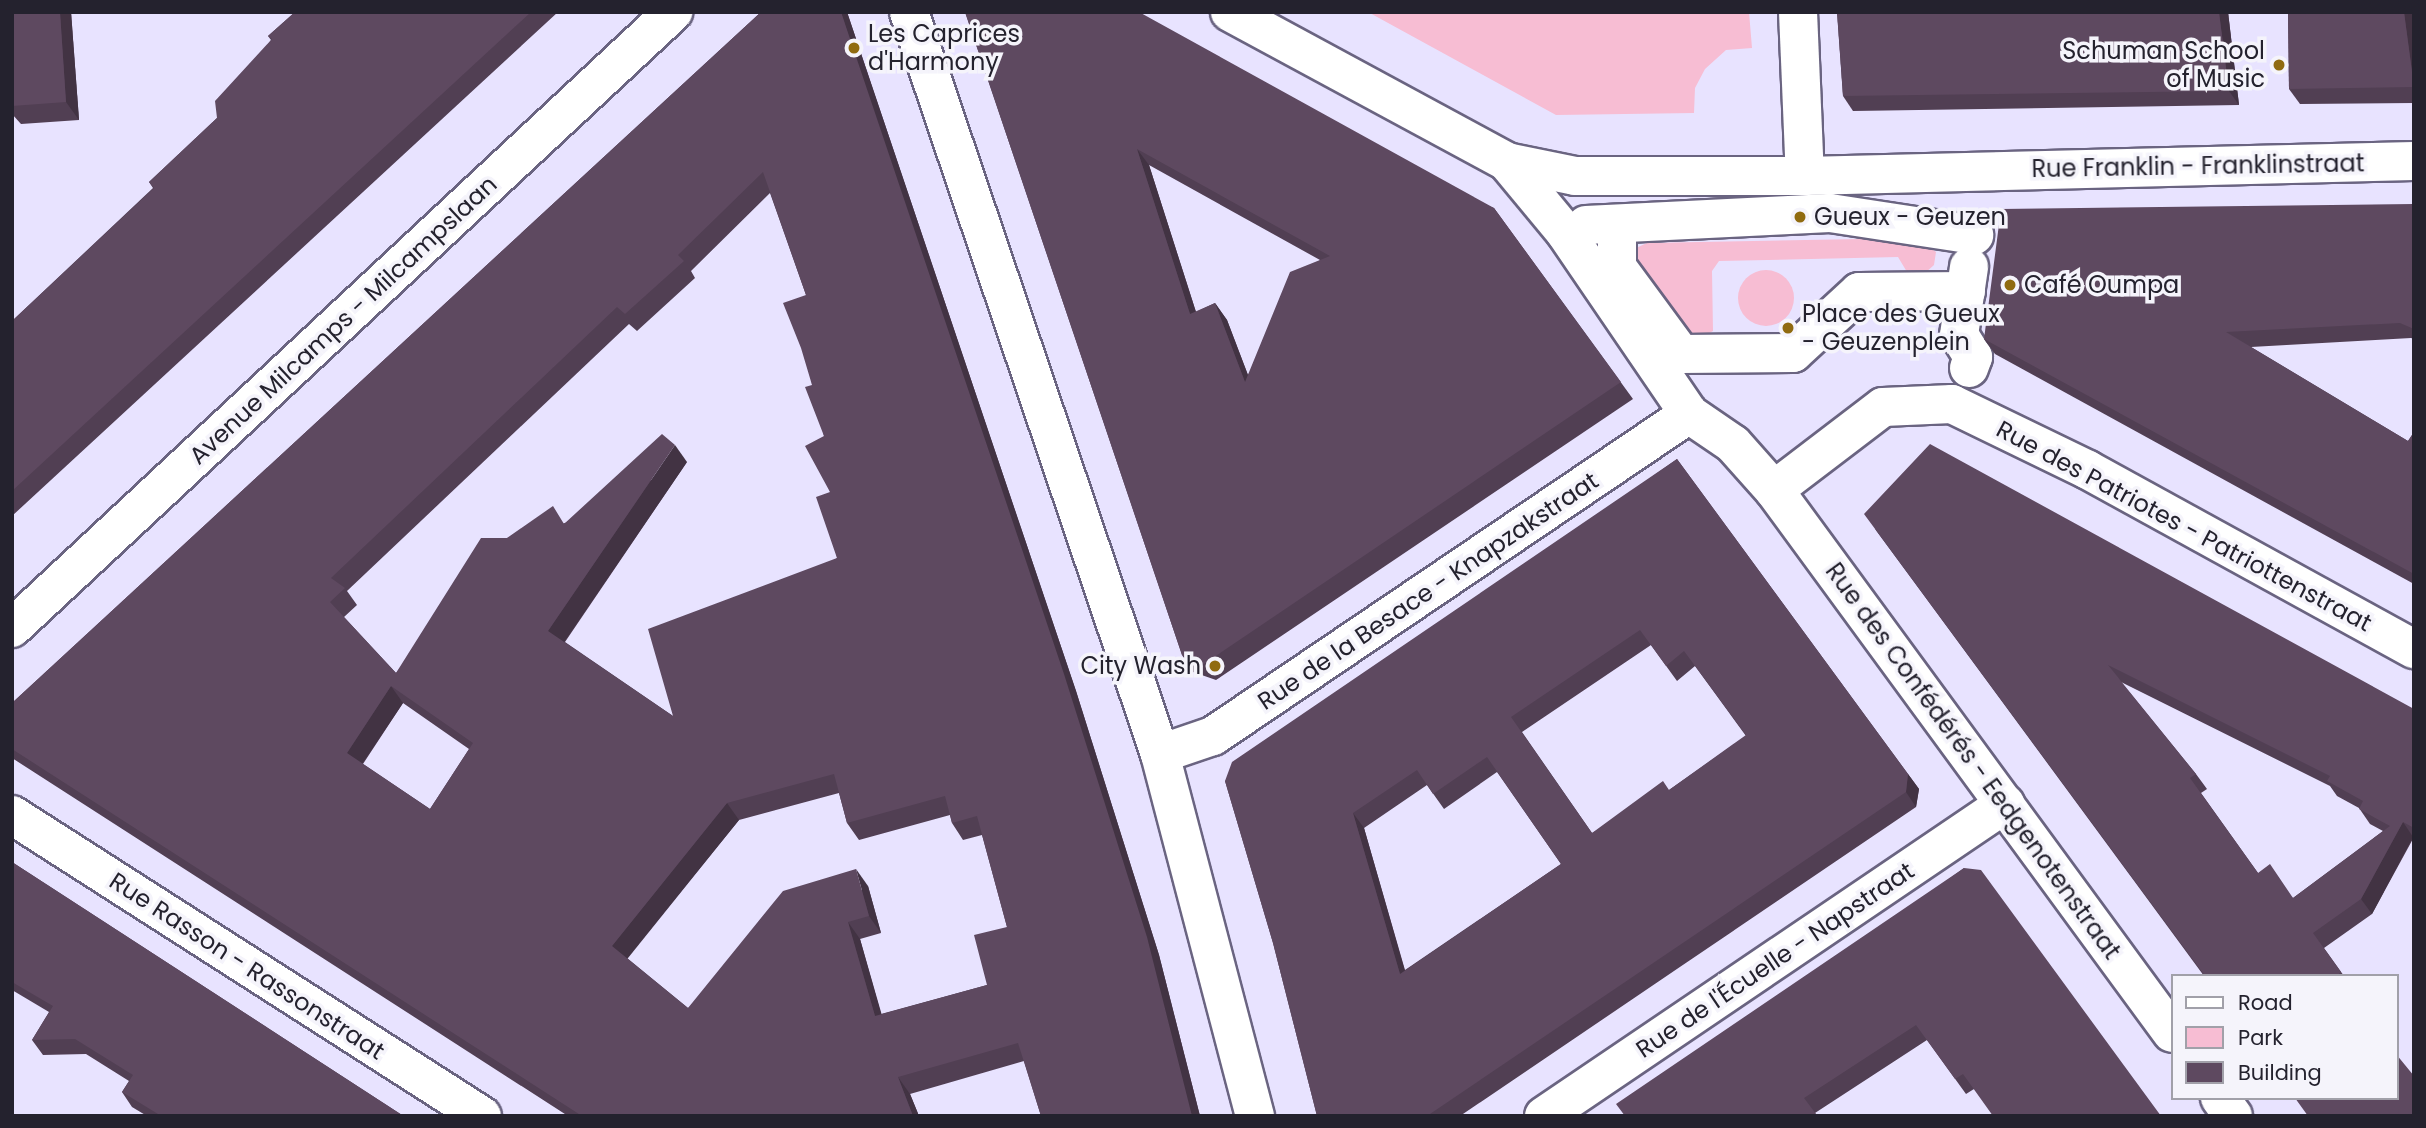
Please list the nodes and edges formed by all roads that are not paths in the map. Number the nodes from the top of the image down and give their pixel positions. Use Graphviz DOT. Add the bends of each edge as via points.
graph roads {
  1 [pos="673,12"];
  2 [pos="909,12"];
  3 [pos="1230,12"];
  4 [pos="1797,12"];
  5 [pos="2414,161"];
  6 [pos="1507,162"];
  7 [pos="1805,176"];
  8 [pos="1966,291"];
  9 [pos="1969,368"];
  10 [pos="1689,414"];
  11 [pos="1774,490"];
  12 [pos="12,628"];
  13 [pos="2414,649"];
  14 [pos="1160,754"];
  15 [pos="2005,804"];
  16 [pos="12,815"];
  17 [pos="2170,1029"];
  18 [pos="2221,1100"];
  19 [pos="1555,1113"];
  20 [pos="479,1115"];
  21 [pos="1255,1116"];
  22 [pos="2233,1116"];
  1 -- 12 [label="street, Avenue Milcamps - Milcampslaan"];
  2 -- 14 [label="street"];
  3 -- 6 [label="street"];
  4 -- 7 [label="street"];
  5 -- 7 [label="street, Rue Franklin - Franklinstraat"];
  6 -- 7 [label="street" via="1575,176"];
  6 -- 10 [label="street" via="1565,232"];
  8 -- 8 [label="street" via="1859,292 1793,353 1681,354 1617,267 1602,224 1697,223 1726,215 1830,213 1976,228"];
  8 -- 9 [label="street" via="1959,335 1973,357"];
  10 -- 11 [label="street" via="1733,444"];
  10 -- 14 [label="street, Rue de la Besace - Knapzakstraat" via="1213,736"];
  11 -- 13 [label="street, Rue des Patriotes - Patriottenstraat" via="1883,407 1952,404 2088,470"];
  11 -- 15 [label="street, Rue des Confédérés - Eedgenotenstraat"];
  14 -- 21 [label="street"];
  15 -- 17 [label="street, Rue des Confédérés - Eedgenotenstraat"];
  15 -- 19 [label="street, Rue de l'Écuelle - Napstraat"];
  16 -- 20 [label="street, Rue Rasson - Rassonstraat"];
  18 -- 22 [label="street"];
}
